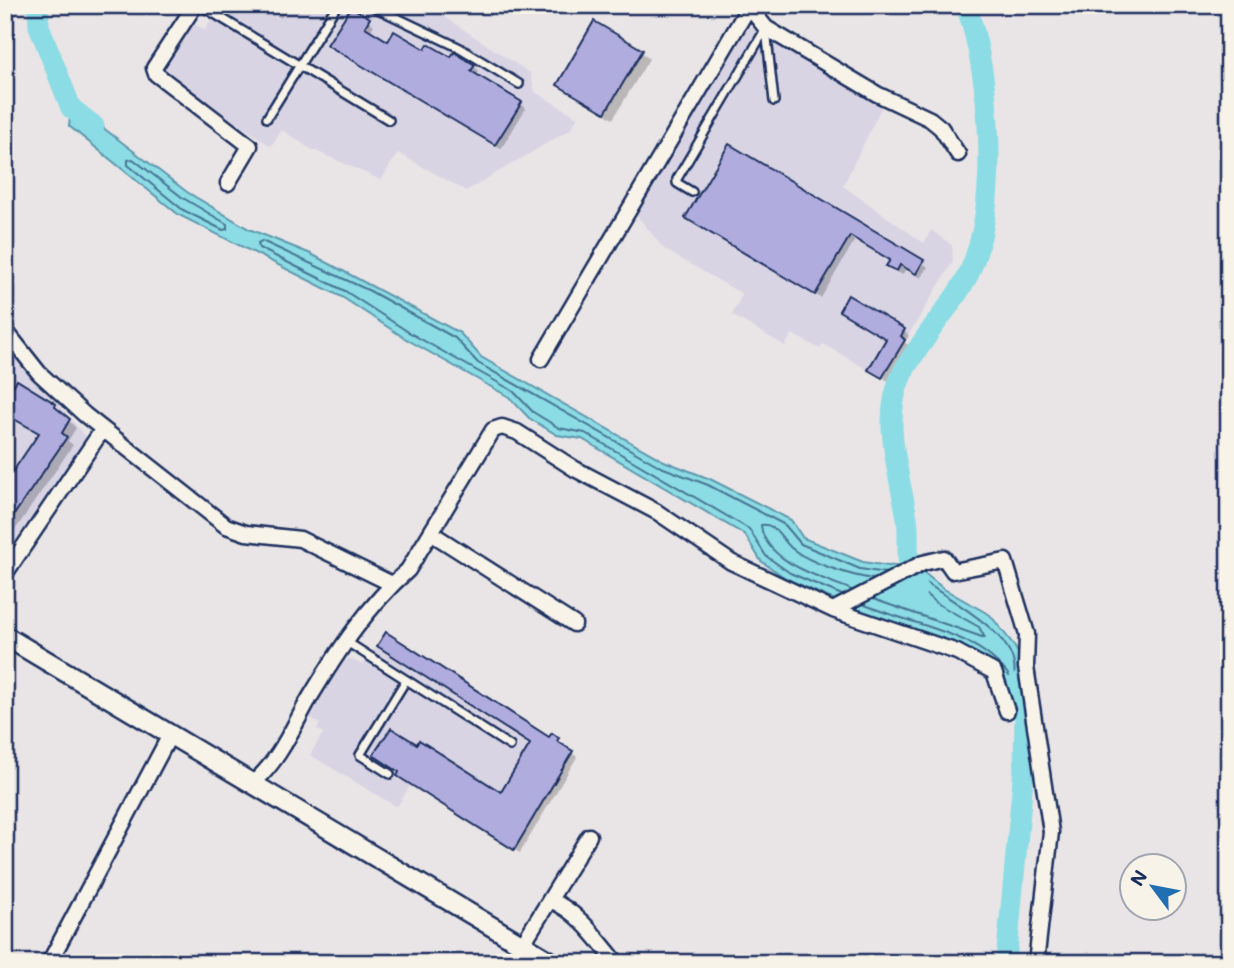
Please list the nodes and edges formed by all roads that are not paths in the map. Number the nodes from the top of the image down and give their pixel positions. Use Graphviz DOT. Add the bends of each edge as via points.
graph roads {
  1 [pos="198,5"];
  2 [pos="337,5"];
  3 [pos="370,5"];
  4 [pos="749,6"];
  5 [pos="766,29"];
  6 [pos="300,65"];
  7 [pos="519,84"];
  8 [pos="774,101"];
  9 [pos="267,117"];
  10 [pos="389,120"];
  11 [pos="958,154"];
  12 [pos="228,183"];
  13 [pos="692,192"];
  14 [pos="5,330"];
  15 [pos="541,359"];
  16 [pos="103,429"];
  17 [pos="430,533"];
  18 [pos="5,573"];
  19 [pos="392,584"];
  20 [pos="837,608"];
  21 [pos="575,624"];
  22 [pos="5,636"];
  23 [pos="347,642"];
  24 [pos="407,680"];
  25 [pos="1007,711"];
  26 [pos="170,735"];
  27 [pos="510,746"];
  28 [pos="390,774"];
  29 [pos="253,784"];
  30 [pos="589,836"];
  31 [pos="550,900"];
  32 [pos="522,945"];
  33 [pos="49,963"];
  34 [pos="553,963"];
  35 [pos="617,963"];
  36 [pos="1036,963"];
  1 -- 6 [label="lane"];
  1 -- 12 [label="street" via="155,68 156,74 250,146"];
  2 -- 6 [label="lane"];
  3 -- 7 [label="lane" via="460,48"];
  4 -- 5 [label="street"];
  4 -- 15 [label="street"];
  5 -- 8 [label="lane"];
  5 -- 11 [label="street" via="877,94 930,119"];
  5 -- 13 [label="lane" via="677,179"];
  6 -- 9 [label="lane"];
  6 -- 10 [label="lane"];
  14 -- 16 [label="street" via="39,373"];
  16 -- 18 [label="street"];
  16 -- 19 [label="street" via="226,526 300,539"];
  17 -- 19 [label="street" via="408,570"];
  17 -- 20 [label="street" via="493,430 502,427 657,512 731,562"];
  17 -- 21 [label="street"];
  19 -- 23 [label="street"];
  20 -- 25 [label="street" via="957,652 995,672"];
  20 -- 36 [label="street" via="922,564 944,558 953,571 1005,561 1027,634 1026,667 1051,832"];
  22 -- 26 [label="street"];
  23 -- 24 [label="lane"];
  23 -- 29 [label="street" via="270,769"];
  24 -- 27 [label="lane"];
  24 -- 28 [label="lane" via="360,755"];
  26 -- 29 [label="street"];
  26 -- 33 [label="street"];
  29 -- 32 [label="street"];
  30 -- 31 [label="street"];
  31 -- 32 [label="street"];
  31 -- 35 [label="street" via="581,920"];
  32 -- 34 [label="street"];
}
